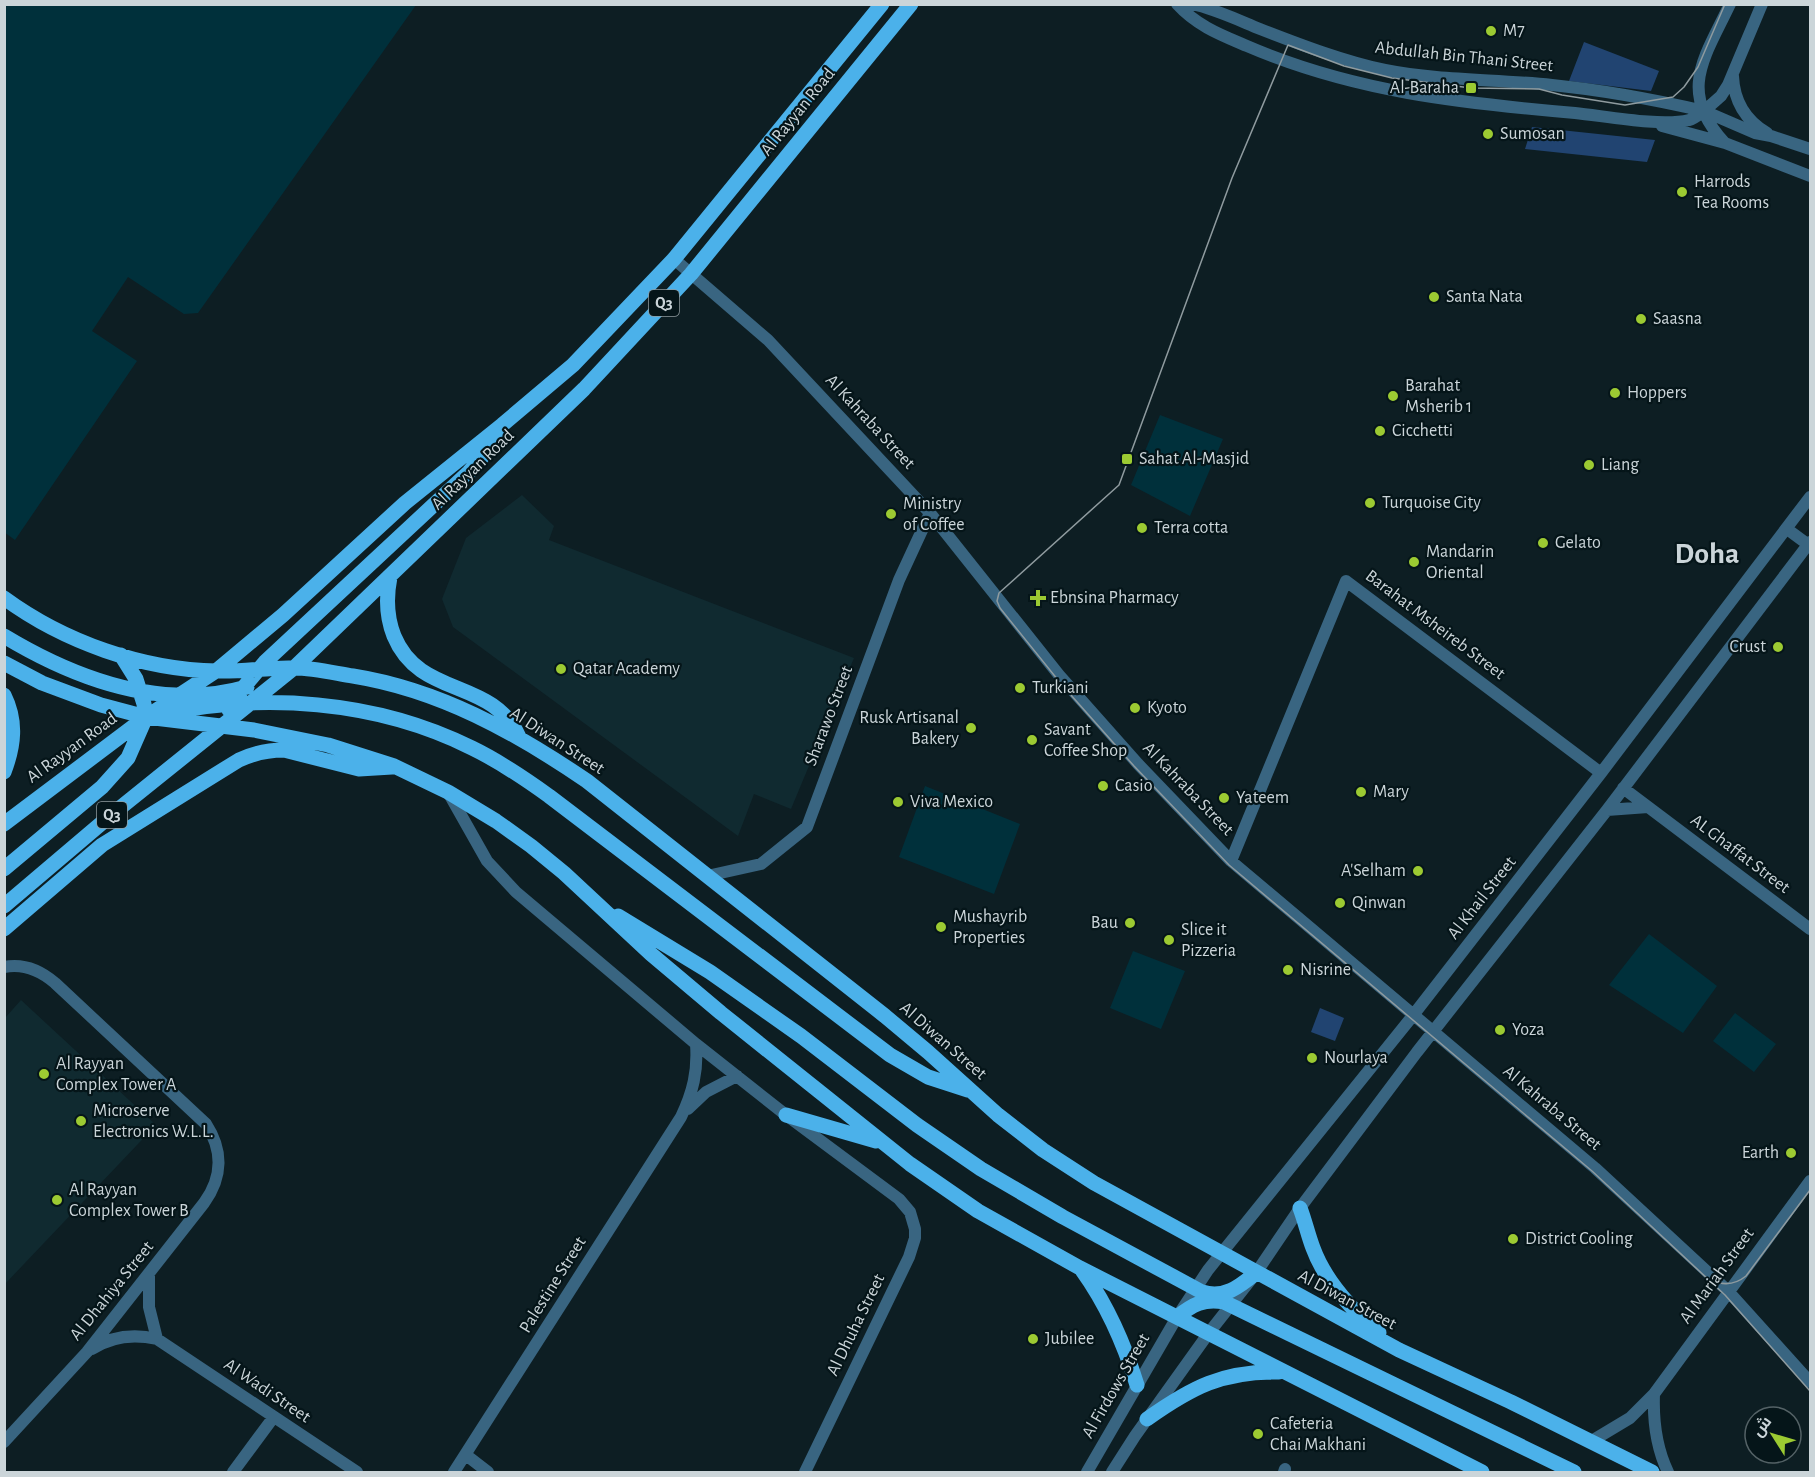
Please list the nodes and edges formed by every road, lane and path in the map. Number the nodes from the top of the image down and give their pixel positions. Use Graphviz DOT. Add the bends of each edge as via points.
graph roads {
  1 [pos="882,4"];
  2 [pos="911,4"];
  3 [pos="1177,4"];
  4 [pos="1192,4"];
  5 [pos="1730,4"];
  6 [pos="1762,4"];
  7 [pos="1733,72"];
  8 [pos="1704,111"];
  9 [pos="1638,119"];
  10 [pos="1772,136"];
  11 [pos="1725,143"];
  12 [pos="1810,149"];
  13 [pos="1810,176"];
  14 [pos="674,260"];
  15 [pos="691,273"];
  16 [pos="502,426"];
  17 [pos="1810,497"];
  18 [pos="930,513"];
  19 [pos="1787,529"];
  20 [pos="1810,544"];
  21 [pos="390,577"];
  22 [pos="4,598"];
  23 [pos="4,636"];
  24 [pos="121,655"];
  25 [pos="4,663"];
  26 [pos="294,668"];
  27 [pos="258,670"];
  28 [pos="216,671"];
  29 [pos="243,688"];
  30 [pos="141,691"];
  31 [pos="4,695"];
  32 [pos="177,696"];
  33 [pos="251,703"];
  34 [pos="232,705"];
  35 [pos="146,717"];
  36 [pos="222,726"];
  37 [pos="519,737"];
  38 [pos="394,766"];
  39 [pos="4,772"];
  40 [pos="1601,773"];
  41 [pos="1623,788"];
  42 [pos="448,792"];
  43 [pos="1648,807"];
  44 [pos="1607,810"];
  45 [pos="4,824"];
  46 [pos="1232,861"];
  47 [pos="4,869"];
  48 [pos="707,876"];
  49 [pos="595,902"];
  50 [pos="4,906"];
  51 [pos="4,928"];
  52 [pos="1810,929"];
  53 [pos="4,967"];
  54 [pos="1413,1015"];
  55 [pos="1434,1031"];
  56 [pos="696,1044"];
  57 [pos="736,1076"];
  58 [pos="970,1091"];
  59 [pos="786,1115"];
  60 [pos="681,1117"];
  61 [pos="883,1143"];
  62 [pos="1810,1181"];
  63 [pos="1300,1208"];
  64 [pos="1221,1254"];
  65 [pos="1080,1268"];
  66 [pos="1256,1273"];
  67 [pos="149,1274"];
  68 [pos="1195,1289"];
  69 [pos="1728,1291"];
  70 [pos="1230,1305"];
  71 [pos="1177,1317"];
  72 [pos="1208,1334"];
  73 [pos="157,1339"];
  74 [pos="1399,1350"];
  75 [pos="87,1352"];
  76 [pos="1285,1372"];
  77 [pos="1810,1382"];
  78 [pos="1137,1385"];
  79 [pos="1654,1394"];
  80 [pos="273,1418"];
  81 [pos="1147,1419"];
  82 [pos="4,1442"];
  83 [pos="1590,1442"];
  84 [pos="466,1455"];
  85 [pos="233,1473"];
  86 [pos="357,1473"];
  87 [pos="454,1473"];
  88 [pos="488,1473"];
  89 [pos="804,1473"];
  90 [pos="1087,1473"];
  91 [pos="1112,1473"];
  92 [pos="1482,1473"];
  93 [pos="1574,1473"];
  94 [pos="1652,1473"];
  95 [pos="1668,1473"];
  1 -- 14 [label="main road, Al Rayyan Road / Q3"];
  2 -- 15 [label="main road, Al Rayyan Road / Q3"];
  3 -- 9 [label="street" via="1213,32 1331,77 1466,103"];
  4 -- 8 [label="street, Abdullah Bin Thani Street" via="1387,70 1554,85"];
  5 -- 8 [label="street" via="1699,75 1697,91"];
  6 -- 7 [label="street"];
  7 -- 8 [label="street" via="1721,96"];
  7 -- 10 [label="street" via="1742,110"];
  8 -- 9 [label="street" via="1691,120"];
  8 -- 10 [label="street, Abdullah Bin Thani Street" via="1755,134"];
  8 -- 11 [label="street"];
  9 -- 11 [label="street"];
  10 -- 12 [label="street, Abdullah Bin Thani Street"];
  11 -- 13 [label="street"];
  14 -- 15 [label="street, Al Kahraba Street"];
  14 -- 16 [label="main road, Al Rayyan Road / Q3" via="573,364"];
  15 -- 18 [label="street, Al Kahraba Street" via="768,340"];
  15 -- 21 [label="main road, Al Rayyan Road / Q3" via="584,389"];
  16 -- 27 [label="main road" via="469,472"];
  16 -- 28 [label="main road, Al Rayyan Road / Q3" via="405,503"];
  17 -- 19 [label="street, Al Khail Street"];
  18 -- 46 [label="street, Al Kahraba Street" via="1059,675"];
  18 -- 48 [label="street, Sharawo Street" via="899,580 807,827 761,864"];
  19 -- 20 [label="street"];
  19 -- 40 [label="street, Al Khail Street"];
  20 -- 41 [label="street"];
  21 -- 26 [label="main road, Al Rayyan Road / Q3"];
  21 -- 37 [label="main road" via="388,614 395,638 409,661 428,676 490,702 507,717"];
  22 -- 24 [label="main road, Al Diwan Street" via="67,634"];
  23 -- 30 [label="main road" via="90,677"];
  24 -- 28 [label="main road, Al Diwan Street" via="179,668"];
  24 -- 30 [label="main road"];
  25 -- 35 [label="main road" via="68,694"];
  26 -- 27 [label="main road, Al Diwan Street"];
  26 -- 29 [label="main road"];
  26 -- 33 [label="main road, Al Rayyan Road / Q3"];
  26 -- 37 [label="main road, Al Diwan Street" via="355,676 421,692"];
  27 -- 28 [label="main road, Al Diwan Street"];
  27 -- 29 [label="main road"];
  28 -- 32 [label="main road, Al Rayyan Road / Q3"];
  29 -- 32 [label="main road"];
  29 -- 34 [label="main road"];
  30 -- 32 [label="main road"];
  30 -- 35 [label="main road"];
  31 -- 39 [label="main road" via="14,730"];
  32 -- 35 [label="main road, Al Rayyan Road / Q3"];
  33 -- 34 [label="main road"];
  33 -- 36 [label="main road, Al Rayyan Road / Q3"];
  33 -- 58 [label="main road" via="300,704 374,714 439,734 498,762 549,796 890,1055 928,1077"];
  34 -- 35 [label="main road"];
  34 -- 36 [label="main road"];
  35 -- 36 [label="main road"];
  35 -- 45 [label="main road, Al Rayyan Road / Q3"];
  35 -- 47 [label="main road" via="132,750 117,772"];
  36 -- 38 [label="main road" via="291,736"];
  36 -- 50 [label="main road, Al Rayyan Road / Q3"];
  37 -- 48 [label="main road, Al Diwan Street" via="587,781"];
  38 -- 42 [label="main road"];
  38 -- 51 [label="main road" via="359,769 284,750 250,755 102,846"];
  40 -- 46 [label="street, Barahat Msheireb Street" via="1346,581"];
  40 -- 54 [label="street, Al Khail Street"];
  41 -- 43 [label="street, AL Ghaffat Street"];
  41 -- 44 [label="street"];
  42 -- 49 [label="main road" via="531,846"];
  42 -- 56 [label="street" via="487,861 507,884"];
  43 -- 44 [label="street"];
  43 -- 52 [label="street, AL Ghaffat Street"];
  44 -- 55 [label="street"];
  46 -- 54 [label="street, Al Kahraba Street"];
  48 -- 58 [label="main road, Al Diwan Street" via="907,1033"];
  49 -- 61 [label="main road" via="721,1013"];
  49 -- 68 [label="main road" via="710,972 916,1125 992,1176"];
  53 -- 67 [label="street, Al Dhahiya Street" via="28,967 46,976 199,1117 212,1134 219,1158 212,1193"];
  54 -- 55 [label="street, Al Kahraba Street"];
  54 -- 64 [label="street, Al Khail Street"];
  55 -- 63 [label="street"];
  55 -- 69 [label="street, Al Kahraba Street" via="1595,1168"];
  56 -- 57 [label="street"];
  56 -- 60 [label="street, Palestine Street" via="695,1082"];
  57 -- 59 [label="street"];
  57 -- 60 [label="street, Palestine Street" via="706,1092"];
  58 -- 64 [label="main road, Al Diwan Street" via="1043,1150"];
  59 -- 61 [label="main road"];
  59 -- 89 [label="street, Al Dhuha Street" via="893,1193 913,1220 915,1238"];
  60 -- 84 [label="street, Palestine Street"];
  61 -- 65 [label="main road" via="978,1211"];
  62 -- 69 [label="street, Al Mariah Street"];
  63 -- 66 [label="street"];
  63 -- 74 [label="main road" via="1313,1249 1332,1282 1360,1315"];
  64 -- 66 [label="main road, Al Diwan Street"];
  64 -- 68 [label="street, Al Khail Street"];
  65 -- 71 [label="main road"];
  65 -- 78 [label="main road" via="1113,1319"];
  66 -- 68 [label="main road" via="1223,1294"];
  66 -- 70 [label="street"];
  66 -- 74 [label="main road, Al Diwan Street"];
  67 -- 73 [label="street" via="149,1307"];
  67 -- 75 [label="street, Al Dhahiya Street"];
  68 -- 71 [label="street, Al Khail Street"];
  69 -- 77 [label="street, Al Kahraba Street"];
  69 -- 79 [label="street, Al Mariah Street"];
  70 -- 71 [label="main road" via="1218,1300 1205,1301"];
  70 -- 72 [label="street"];
  70 -- 93 [label="main road"];
  71 -- 72 [label="main road"];
  71 -- 78 [label="street, Al Firdows Street"];
  72 -- 76 [label="main road"];
  72 -- 81 [label="street"];
  73 -- 75 [label="street" via="123,1337"];
  73 -- 80 [label="street, Al Wadi Street"];
  74 -- 83 [label="main road, Al Diwan Street"];
  75 -- 82 [label="street, Al Dhahiya Street"];
  76 -- 81 [label="main road" via="1220,1378 1193,1389"];
  76 -- 92 [label="main road"];
  78 -- 90 [label="street, Al Firdows Street"];
  79 -- 83 [label="street, Al Mariah Street" via="1630,1418"];
  79 -- 95 [label="street" via="1655,1430"];
  80 -- 85 [label="street"];
  80 -- 86 [label="street, Al Wadi Street"];
  81 -- 91 [label="street"];
  83 -- 94 [label="main road, Al Diwan Street"];
  84 -- 87 [label="street, Palestine Street"];
  84 -- 88 [label="street"];
}
